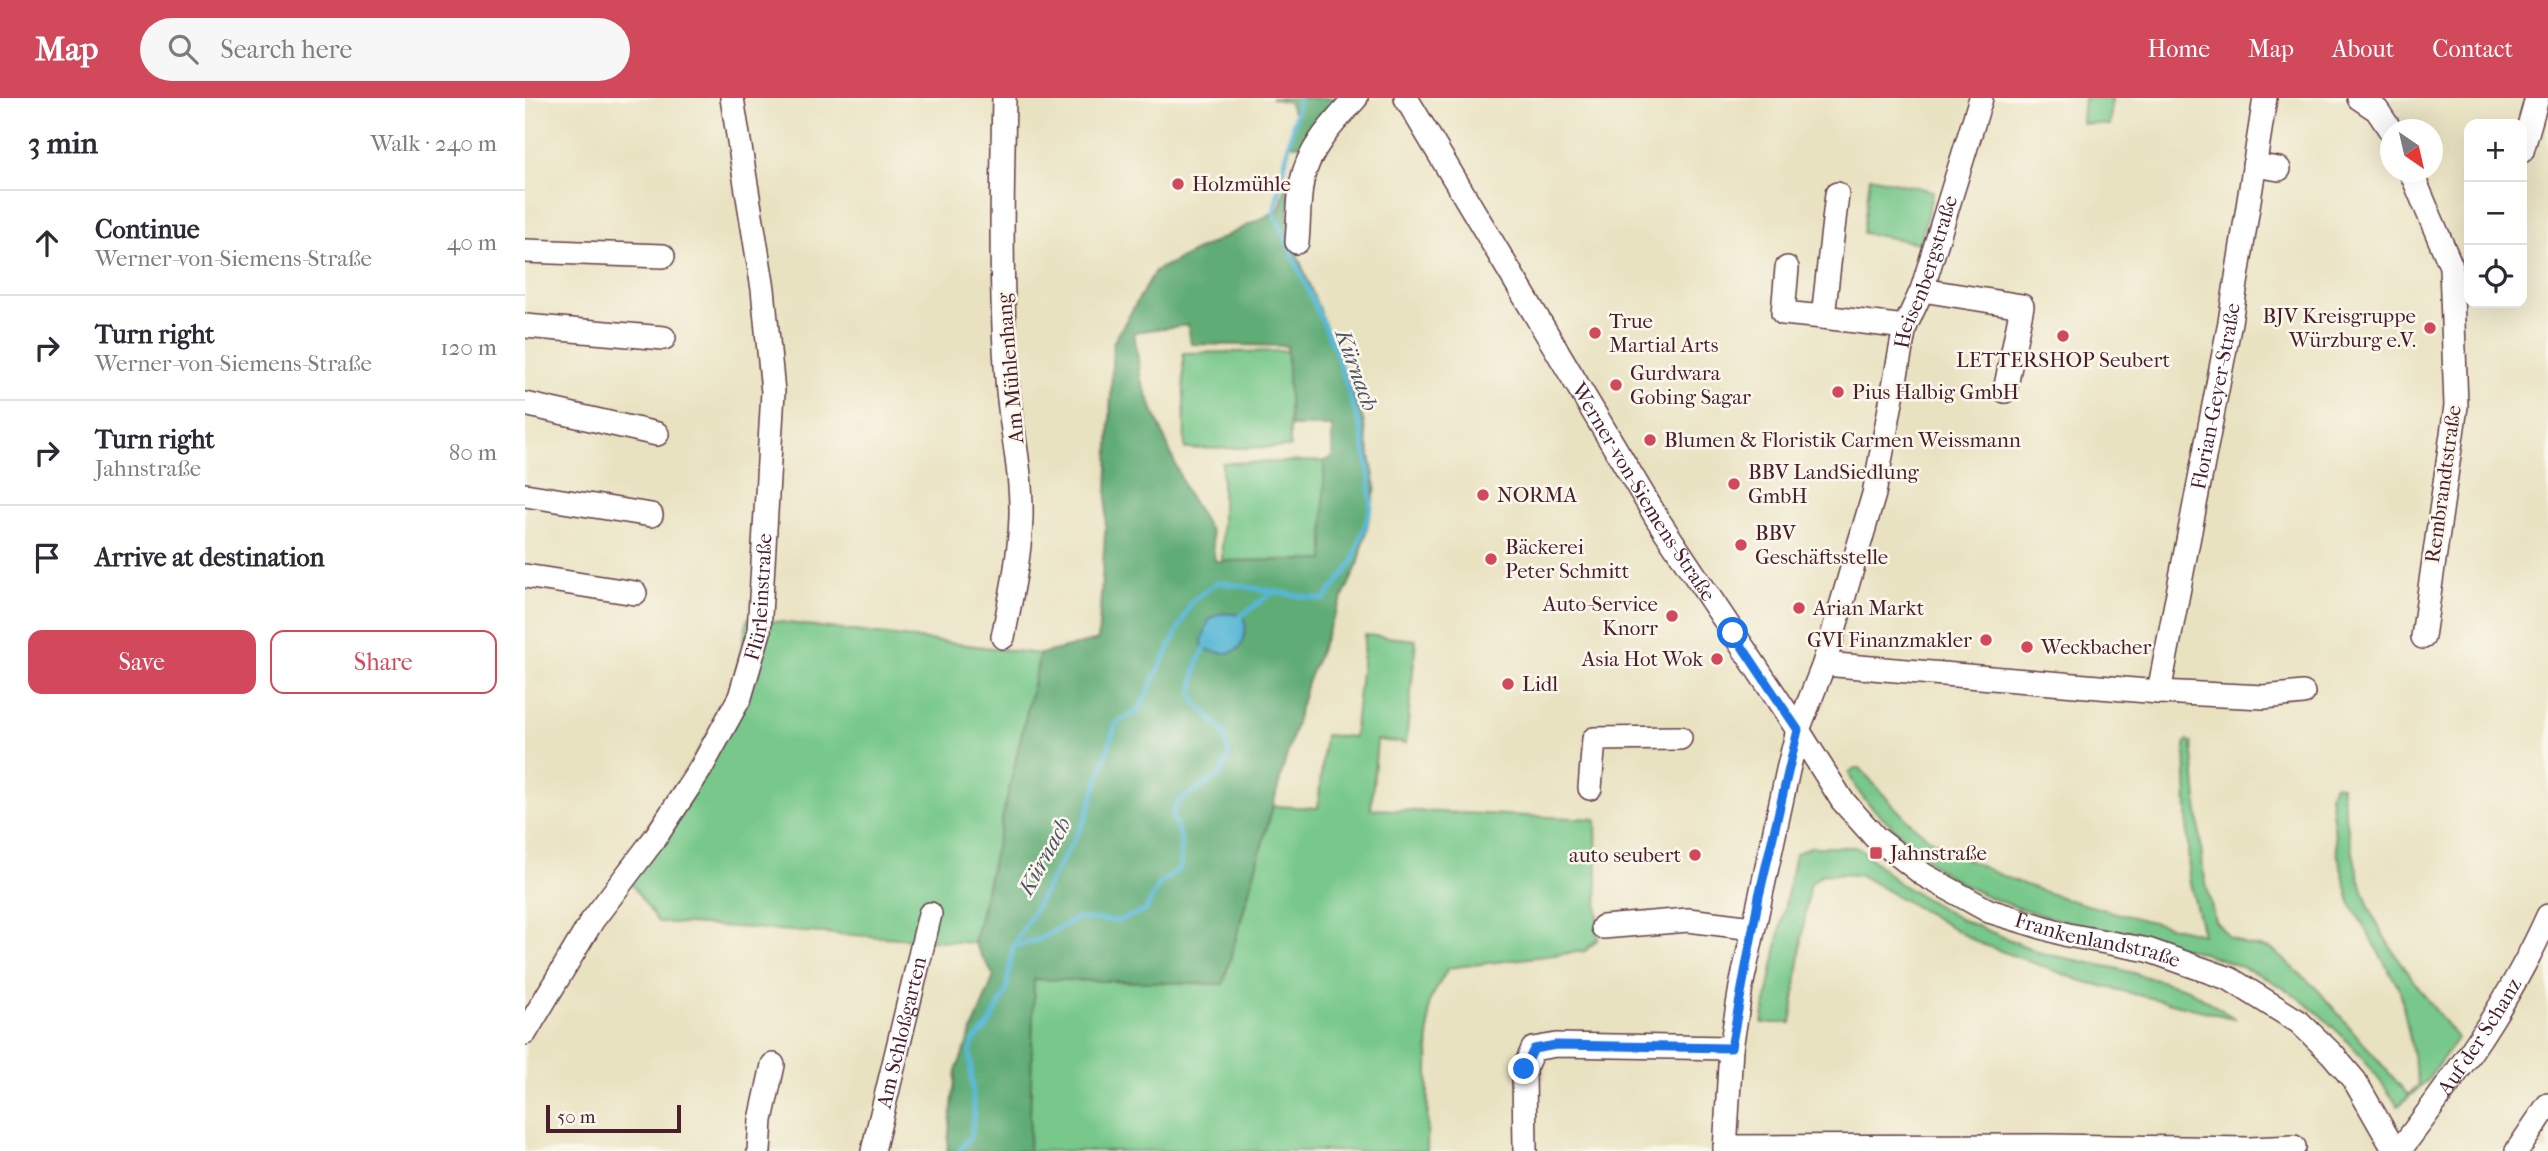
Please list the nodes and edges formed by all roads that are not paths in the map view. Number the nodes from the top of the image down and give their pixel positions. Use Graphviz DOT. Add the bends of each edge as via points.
graph roads {
  1 [pos="732,98"];
  2 [pos="1004,98"];
  3 [pos="1356,98"];
  4 [pos="1406,98"];
  5 [pos="1980,98"];
  6 [pos="2265,98"];
  7 [pos="2359,98"];
  8 [pos="2537,98"];
  9 [pos="2384,119"];
  10 [pos="2527,133"];
  11 [pos="2254,165"];
  12 [pos="2279,169"];
  13 [pos="2416,182"];
  14 [pos="1837,194"];
  15 [pos="1297,242"];
  16 [pos="525,251"];
  17 [pos="663,256"];
  18 [pos="2460,266"];
  19 [pos="1787,268"];
  20 [pos="1921,289"];
  21 [pos="1823,317"];
  22 [pos="525,326"];
  23 [pos="1905,327"];
  24 [pos="664,338"];
  25 [pos="2005,391"];
  26 [pos="525,404"];
  27 [pos="657,433"];
  28 [pos="525,495"];
  29 [pos="650,515"];
  30 [pos="525,576"];
  31 [pos="635,593"];
  32 [pos="1003,637"];
  33 [pos="2423,637"];
  34 [pos="1824,664"];
  35 [pos="2159,692"];
  36 [pos="2304,693"];
  37 [pos="1798,730"];
  38 [pos="1680,738"];
  39 [pos="1590,788"];
  40 [pos="930,914"];
  41 [pos="2548,916"];
  42 [pos="1603,927"];
  43 [pos="1753,928"];
  44 [pos="2539,961"];
  45 [pos="525,1033"];
  46 [pos="1731,1048"];
  47 [pos="773,1065"];
  48 [pos="2548,1105"];
  49 [pos="2294,1147"];
  50 [pos="1965,1148"];
  51 [pos="1725,1149"];
  52 [pos="1887,1149"];
  53 [pos="2136,1149"];
  54 [pos="759,1151"];
  55 [pos="873,1151"];
  56 [pos="1525,1151"];
  57 [pos="2397,1151"];
  58 [pos="2517,1151"];
  1 -- 45 [label="street, Flürleinstraße" via="763,289 773,392 759,632 740,697 701,768 592,921"];
  2 -- 32 [label="street, Am Mühlenhang" via="1004,319 1021,516"];
  3 -- 15 [label="street" via="1308,162"];
  4 -- 37 [label="street, Werner-von-Siemens-Straße" via="1658,520"];
  5 -- 20 [label="street, Heisenbergstraße"];
  6 -- 11 [label="street, Florian-Geyer-Straße"];
  7 -- 9 [label="street"];
  8 -- 10 [label="street"];
  11 -- 12 [label="street"];
  11 -- 35 [label="street, Florian-Geyer-Straße" via="2230,322"];
  13 -- 18 [label="street, Rembrandtstraße"];
  14 -- 21 [label="street"];
  16 -- 17 [label="street"];
  18 -- 33 [label="street, Rembrandtstraße" via="2456,406"];
  19 -- 21 [label="street" via="1783,313"];
  20 -- 23 [label="street, Heisenbergstraße"];
  20 -- 25 [label="street" via="2022,306"];
  21 -- 23 [label="street"];
  22 -- 24 [label="street"];
  23 -- 34 [label="street, Heisenbergstraße" via="1874,494"];
  26 -- 27 [label="street"];
  28 -- 29 [label="street"];
  30 -- 31 [label="street"];
  34 -- 35 [label="street"];
  34 -- 37 [label="street, Heisenbergstraße"];
  35 -- 36 [label="street" via="2264,698"];
  37 -- 43 [label="street"];
  37 -- 57 [label="street, Frankenlandstraße" via="1842,800 1875,837 1945,889 1989,911 2045,930 2148,950 2230,979 2299,1022 2355,1081"];
  38 -- 39 [label="street" via="1594,739"];
  40 -- 55 [label="street, Am Schloßgarten"];
  41 -- 44 [label="street, Auf der Schanz"];
  42 -- 43 [label="street" via="1688,920"];
  43 -- 46 [label="street"];
  44 -- 57 [label="street, Auf der Schanz"];
  46 -- 51 [label="street"];
  46 -- 56 [label="street" via="1556,1045 1534,1049 1524,1069"];
  47 -- 54 [label="street"];
  48 -- 58 [label="street"];
  49 -- 53 [label="street"];
  50 -- 52 [label="street"];
  50 -- 53 [label="street"];
  51 -- 52 [label="street"];
}
